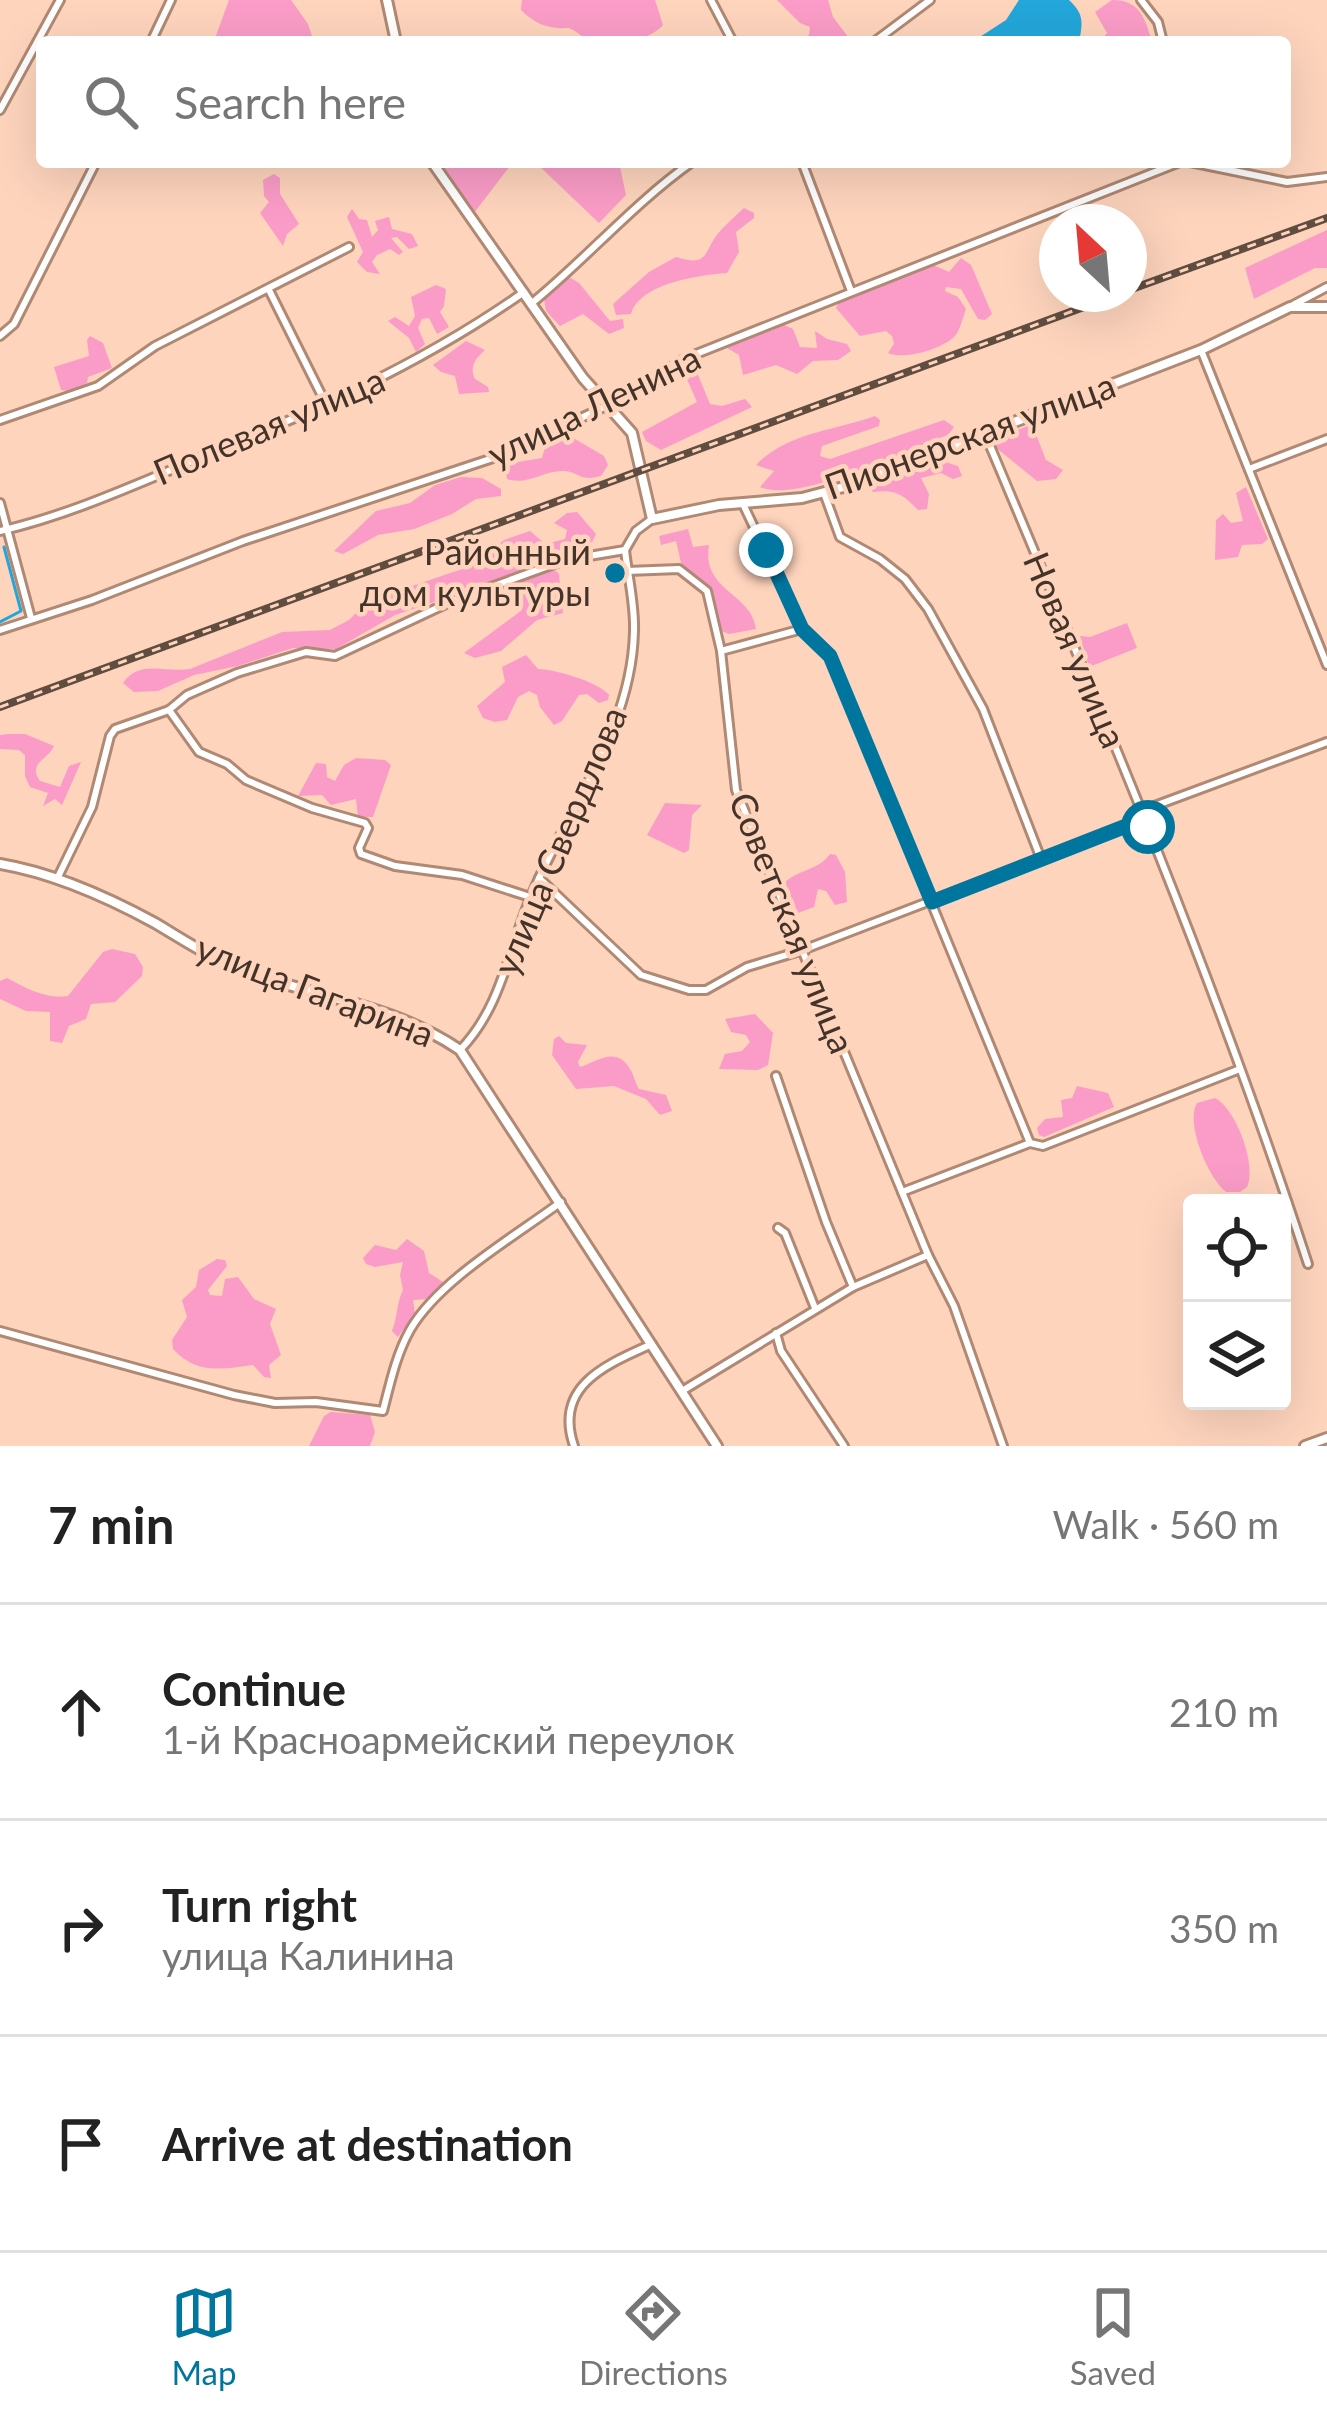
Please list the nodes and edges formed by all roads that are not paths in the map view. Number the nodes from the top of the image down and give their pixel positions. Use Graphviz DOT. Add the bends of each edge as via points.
graph roads {
  1 [pos="60,0"];
  2 [pos="171,0"];
  3 [pos="387,0"];
  4 [pos="711,0"];
  5 [pos="930,0"];
  6 [pos="1141,0"];
  7 [pos="40,36"];
  8 [pos="154,36"];
  9 [pos="395,36"];
  10 [pos="730,36"];
  11 [pos="882,36"];
  12 [pos="1161,36"];
  13 [pos="36,44"];
  14 [pos="0,110"];
  15 [pos="93,168"];
  16 [pos="436,168"];
  17 [pos="684,168"];
  18 [pos="804,168"];
  19 [pos="1165,168"];
  20 [pos="1228,168"];
  21 [pos="1327,177"];
  22 [pos="349,247"];
  23 [pos="1327,287"];
  24 [pos="269,290"];
  25 [pos="851,291"];
  26 [pos="524,292"];
  27 [pos="532,303"];
  28 [pos="1290,307"];
  29 [pos="1327,307"];
  30 [pos="0,336"];
  31 [pos="1201,350"];
  32 [pos="326,404"];
  33 [pos="608,405"];
  34 [pos="0,420"];
  35 [pos="985,434"];
  36 [pos="1327,439"];
  37 [pos="1249,469"];
  38 [pos="824,493"];
  39 [pos="0,503"];
  40 [pos="743,504"];
  41 [pos="652,519"];
  42 [pos="3,530"];
  43 [pos="625,550"];
  44 [pos="627,571"];
  45 [pos="31,618"];
  46 [pos="0,629"];
  47 [pos="802,629"];
  48 [pos="721,651"];
  49 [pos="1327,665"];
  50 [pos="170,710"];
  51 [pos="1327,742"];
  52 [pos="1143,815"];
  53 [pos="1041,859"];
  54 [pos="0,864"];
  55 [pos="539,878"];
  56 [pos="57,879"];
  57 [pos="530,897"];
  58 [pos="932,902"];
  59 [pos="800,951"];
  60 [pos="460,1050"];
  61 [pos="1241,1068"];
  62 [pos="776,1076"];
  63 [pos="1030,1143"];
  64 [pos="902,1192"];
  65 [pos="561,1202"];
  66 [pos="778,1228"];
  67 [pos="928,1255"];
  68 [pos="1308,1264"];
  69 [pos="853,1287"];
  70 [pos="815,1308"];
  71 [pos="0,1331"];
  72 [pos="776,1333"];
  73 [pos="652,1344"];
  74 [pos="682,1391"];
  75 [pos="1327,1438"];
  76 [pos="574,1446"];
  77 [pos="717,1446"];
  78 [pos="844,1446"];
  79 [pos="1003,1446"];
  80 [pos="1305,1446"];
  1 -- 7 [label="street"];
  2 -- 8 [label="street"];
  3 -- 9 [label="street"];
  4 -- 10 [label="street"];
  5 -- 11 [label="street"];
  6 -- 12 [label="street"];
  13 -- 14 [label="street"];
  15 -- 30 [label="street" via="14,324"];
  16 -- 26 [label="street"];
  17 -- 27 [label="street"];
  18 -- 25 [label="street"];
  19 -- 25 [label="street, улица Ленина"];
  20 -- 21 [label="street" via="1287,182"];
  22 -- 24 [label="street"];
  23 -- 28 [label="street, Пионерская улица"];
  24 -- 32 [label="street"];
  24 -- 34 [label="street" via="155,346 98,386"];
  25 -- 33 [label="street, улица Ленина" via="686,358"];
  26 -- 27 [label="street"];
  26 -- 32 [label="street, Полевая улица" via="427,356"];
  27 -- 33 [label="street"];
  28 -- 29 [label="street"];
  28 -- 31 [label="street, Пионерская улица"];
  31 -- 35 [label="street, Пионерская улица"];
  31 -- 37 [label="street"];
  32 -- 42 [label="street, Полевая улица"];
  33 -- 41 [label="street" via="637,445"];
  33 -- 45 [label="street, улица Ленина" via="508,453"];
  35 -- 38 [label="street, Пионерская улица"];
  35 -- 52 [label="street, Новая улица"];
  36 -- 37 [label="street"];
  37 -- 49 [label="street"];
  38 -- 40 [label="street, Пионерская улица"];
  38 -- 53 [label="street" via="840,537 905,579 928,609 983,710"];
  39 -- 42 [label="street"];
  40 -- 41 [label="street, Пионерская улица"];
  40 -- 47 [label="street"];
  41 -- 43 [label="street"];
  42 -- 45 [label="street"];
  43 -- 44 [label="street, улица Свердлова"];
  43 -- 50 [label="street" via="565,560 469,595 341,654 306,652 237,673"];
  44 -- 48 [label="street, Советская улица" via="670,567 703,584"];
  44 -- 55 [label="street, улица Свердлова" via="633,646 609,739"];
  45 -- 46 [label="street, улица Ленина"];
  47 -- 48 [label="street"];
  47 -- 58 [label="street" via="830,656"];
  48 -- 59 [label="street, Советская улица" via="736,790"];
  50 -- 56 [label="street" via="110,736 92,807"];
  50 -- 57 [label="street" via="199,752 246,780 365,823 361,854"];
  51 -- 52 [label="street"];
  52 -- 53 [label="street"];
  52 -- 61 [label="street, Новая улица"];
  53 -- 58 [label="street"];
  54 -- 56 [label="street, улица Гагарина"];
  55 -- 57 [label="street, улица Свердлова"];
  55 -- 59 [label="street" via="641,975 695,992"];
  56 -- 60 [label="street, улица Гагарина" via="235,968 384,1010"];
  57 -- 60 [label="street, улица Свердлова" via="493,1005"];
  58 -- 59 [label="street"];
  58 -- 63 [label="street"];
  59 -- 64 [label="street, Советская улица"];
  60 -- 65 [label="street, улица Гагарина"];
  61 -- 63 [label="street" via="1043,1146"];
  61 -- 68 [label="street, Новая улица"];
  62 -- 69 [label="street"];
  63 -- 64 [label="street"];
  64 -- 67 [label="street, Советская улица"];
  65 -- 71 [label="street" via="423,1312 400,1350 383,1411 234,1395"];
  65 -- 73 [label="street, улица Гагарина"];
  66 -- 70 [label="street"];
  67 -- 69 [label="street"];
  67 -- 79 [label="street, Советская улица"];
  69 -- 70 [label="street"];
  70 -- 72 [label="street"];
  72 -- 74 [label="street"];
  72 -- 78 [label="street"];
  73 -- 74 [label="street, улица Гагарина"];
  73 -- 76 [label="street" via="586,1379 571,1413"];
  74 -- 77 [label="street, улица Гагарина"];
  75 -- 80 [label="street"];
}
